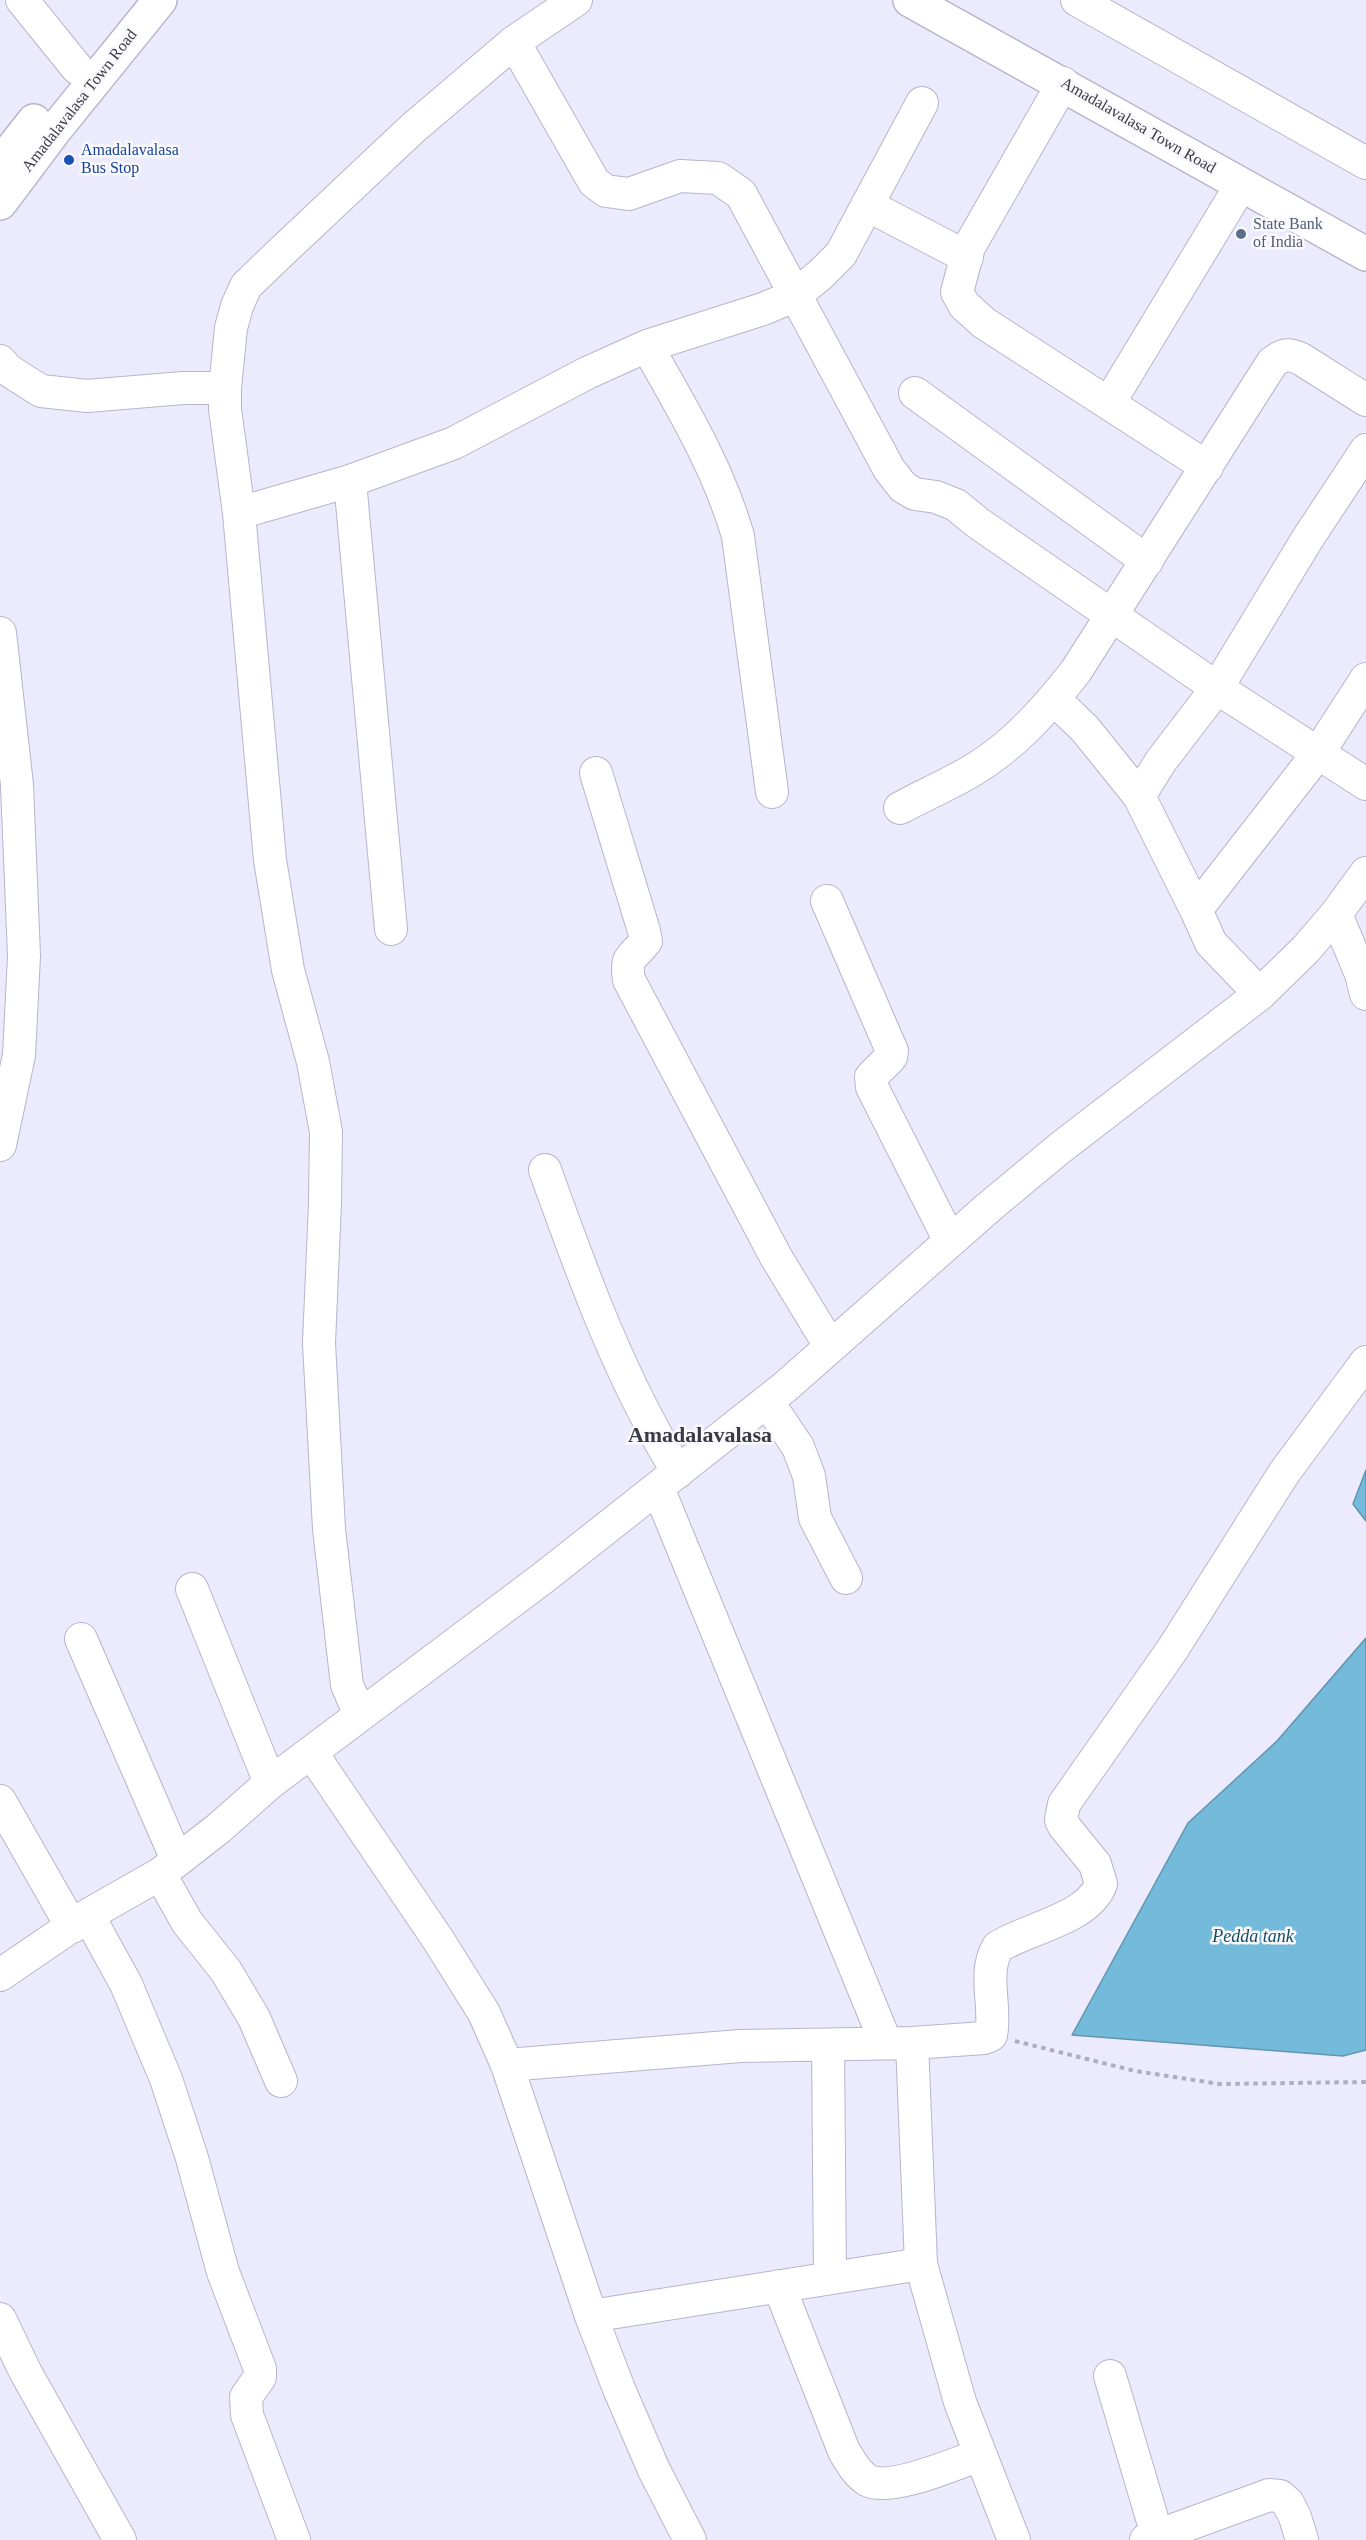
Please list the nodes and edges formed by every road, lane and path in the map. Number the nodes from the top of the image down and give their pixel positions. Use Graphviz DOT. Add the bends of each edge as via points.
graph roads {
  1 [pos="22,0"];
  2 [pos="131,0"];
  3 [pos="160,0"];
  4 [pos="576,0"];
  5 [pos="910,0"];
  6 [pos="951,0"];
  7 [pos="1077,0"];
  8 [pos="514,42"];
  9 [pos="77,68"];
  10 [pos="1063,83"];
  11 [pos="922,103"];
  12 [pos="1366,163"];
  13 [pos="0,164"];
  14 [pos="1240,184"];
  15 [pos="0,203"];
  16 [pos="867,206"];
  17 [pos="1366,230"];
  18 [pos="1366,254"];
  19 [pos="967,257"];
  20 [pos="794,296"];
  21 [pos="647,346"];
  22 [pos="0,361"];
  23 [pos="225,388"];
  24 [pos="915,393"];
  25 [pos="1366,400"];
  26 [pos="1109,403"];
  27 [pos="1366,450"];
  28 [pos="1207,467"];
  29 [pos="350,482"];
  30 [pos="239,513"];
  31 [pos="1147,561"];
  32 [pos="1112,616"];
  33 [pos="0,633"];
  34 [pos="1366,679"];
  35 [pos="1217,688"];
  36 [pos="1054,699"];
  37 [pos="1319,752"];
  38 [pos="596,773"];
  39 [pos="1366,784"];
  40 [pos="772,792"];
  41 [pos="1139,796"];
  42 [pos="900,808"];
  43 [pos="1366,873"];
  44 [pos="827,901"];
  45 [pos="1196,910"];
  46 [pos="1336,914"];
  47 [pos="392,929"];
  48 [pos="1260,994"];
  49 [pos="1366,994"];
  50 [pos="0,1145"];
  51 [pos="545,1170"];
  52 [pos="950,1241"];
  53 [pos="830,1346"];
  54 [pos="1366,1362"];
  55 [pos="767,1401"];
  56 [pos="668,1480"];
  57 [pos="846,1578"];
  58 [pos="192,1589"];
  59 [pos="81,1638"];
  60 [pos="360,1715"];
  61 [pos="310,1752"];
  62 [pos="270,1784"];
  63 [pos="0,1801"];
  64 [pos="169,1867"];
  65 [pos="80,1921"];
  66 [pos="0,1975"];
  67 [pos="991,2035"];
  68 [pos="899,2043"];
  69 [pos="828,2045"];
  70 [pos="507,2065"];
  71 [pos="281,2081"];
  72 [pos="1366,2082"];
  73 [pos="921,2264"];
  74 [pos="830,2278"];
  75 [pos="779,2286"];
  76 [pos="591,2316"];
  77 [pos="0,2319"];
  78 [pos="1110,2376"];
  79 [pos="981,2455"];
  80 [pos="1152,2538"];
  81 [pos="120,2540"];
  82 [pos="294,2540"];
  83 [pos="690,2540"];
  84 [pos="1014,2540"];
  85 [pos="1302,2540"];
  1 -- 9 [label="street"];
  2 -- 9 [label="main road, Amadalavalasa Town Road"];
  3 -- 15 [label="main road, Amadalavalasa Town Road"];
  4 -- 8 [label="street"];
  5 -- 10 [label="main road, Amadalavalasa Town Road"];
  6 -- 17 [label="main road, Amadalavalasa Town Road"];
  7 -- 12 [label="street"];
  8 -- 20 [label="street" via="594,182 618,194 629,194 680,176 718,178 730,184 741,194 756,220"];
  8 -- 23 [label="street" via="412,129 246,286 231,328"];
  9 -- 13 [label="main road, Amadalavalasa Town Road"];
  10 -- 14 [label="main road, Amadalavalasa Town Road"];
  10 -- 19 [label="street" via="969,247"];
  11 -- 16 [label="street"];
  14 -- 18 [label="main road, Amadalavalasa Town Road"];
  14 -- 26 [label="street"];
  16 -- 19 [label="street"];
  16 -- 20 [label="street" via="841,254"];
  19 -- 26 [label="street" via="957,292 964,305 984,323"];
  20 -- 21 [label="street"];
  20 -- 32 [label="street" via="889,469 903,487 956,505"];
  21 -- 29 [label="street" via="454,443"];
  21 -- 40 [label="street" via="702,442 728,501 738,536"];
  22 -- 23 [label="street" via="41,391 87,396 183,387"];
  23 -- 30 [label="street"];
  24 -- 31 [label="street"];
  25 -- 28 [label="street" via="1301,359 1282,355 1272,363"];
  26 -- 28 [label="street"];
  27 -- 35 [label="street"];
  28 -- 31 [label="street"];
  29 -- 30 [label="street"];
  29 -- 47 [label="street"];
  30 -- 60 [label="street" via="270,861 288,970 313,1062 326,1132 319,1343 329,1529 347,1685"];
  31 -- 32 [label="street"];
  32 -- 35 [label="street"];
  32 -- 36 [label="street"];
  33 -- 50 [label="street" via="17,784 24,956 19,1054"];
  34 -- 37 [label="street"];
  35 -- 37 [label="street"];
  35 -- 41 [label="street"];
  36 -- 41 [label="street" via="1085,729"];
  36 -- 42 [label="street" via="1008,745 974,769"];
  37 -- 39 [label="street"];
  37 -- 45 [label="street"];
  38 -- 53 [label="street" via="646,941 630,956 629,980 776,1257"];
  41 -- 45 [label="street"];
  43 -- 46 [label="street"];
  44 -- 52 [label="street" via="892,1051 891,1057 870,1077 872,1087"];
  45 -- 48 [label="street" via="1211,943"];
  46 -- 48 [label="street"];
  46 -- 49 [label="street"];
  48 -- 52 [label="street" via="1060,1148"];
  51 -- 56 [label="street" via="574,1253"];
  52 -- 53 [label="street"];
  53 -- 55 [label="street"];
  54 -- 67 [label="street" via="1284,1473 1172,1650 1064,1804 1061,1820 1095,1864 1101,1884 1092,1899 1069,1915 998,1947 991,1966"];
  55 -- 56 [label="street"];
  55 -- 57 [label="street" via="798,1447 809,1476 815,1518"];
  56 -- 60 [label="street"];
  56 -- 68 [label="street"];
  58 -- 62 [label="street"];
  59 -- 64 [label="street"];
  60 -- 61 [label="street"];
  61 -- 62 [label="street"];
  61 -- 70 [label="street" via="484,2013"];
  62 -- 64 [label="street"];
  63 -- 65 [label="street"];
  64 -- 65 [label="street"];
  64 -- 71 [label="street" via="187,1922 226,1971 254,2018"];
  65 -- 66 [label="street"];
  65 -- 82 [label="street" via="130,1994 166,2079 223,2272 260,2369 260,2377 246,2397 247,2415"];
  67 -- 68 [label="street"];
  67 -- 72 [label="path" via="1135,2071 1220,2084"];
  68 -- 69 [label="street"];
  68 -- 73 [label="street"];
  69 -- 70 [label="street" via="740,2046"];
  69 -- 74 [label="street"];
  70 -- 76 [label="street"];
  73 -- 74 [label="street"];
  73 -- 79 [label="street" via="960,2402"];
  74 -- 75 [label="street"];
  75 -- 76 [label="street"];
  75 -- 79 [label="street" via="844,2451 867,2480 880,2484 907,2479"];
  76 -- 83 [label="street" via="654,2470"];
  77 -- 81 [label="street"];
  78 -- 80 [label="street"];
  79 -- 84 [label="street"];
  80 -- 85 [label="street" via="1269,2496 1280,2496 1295,2517"];
}
